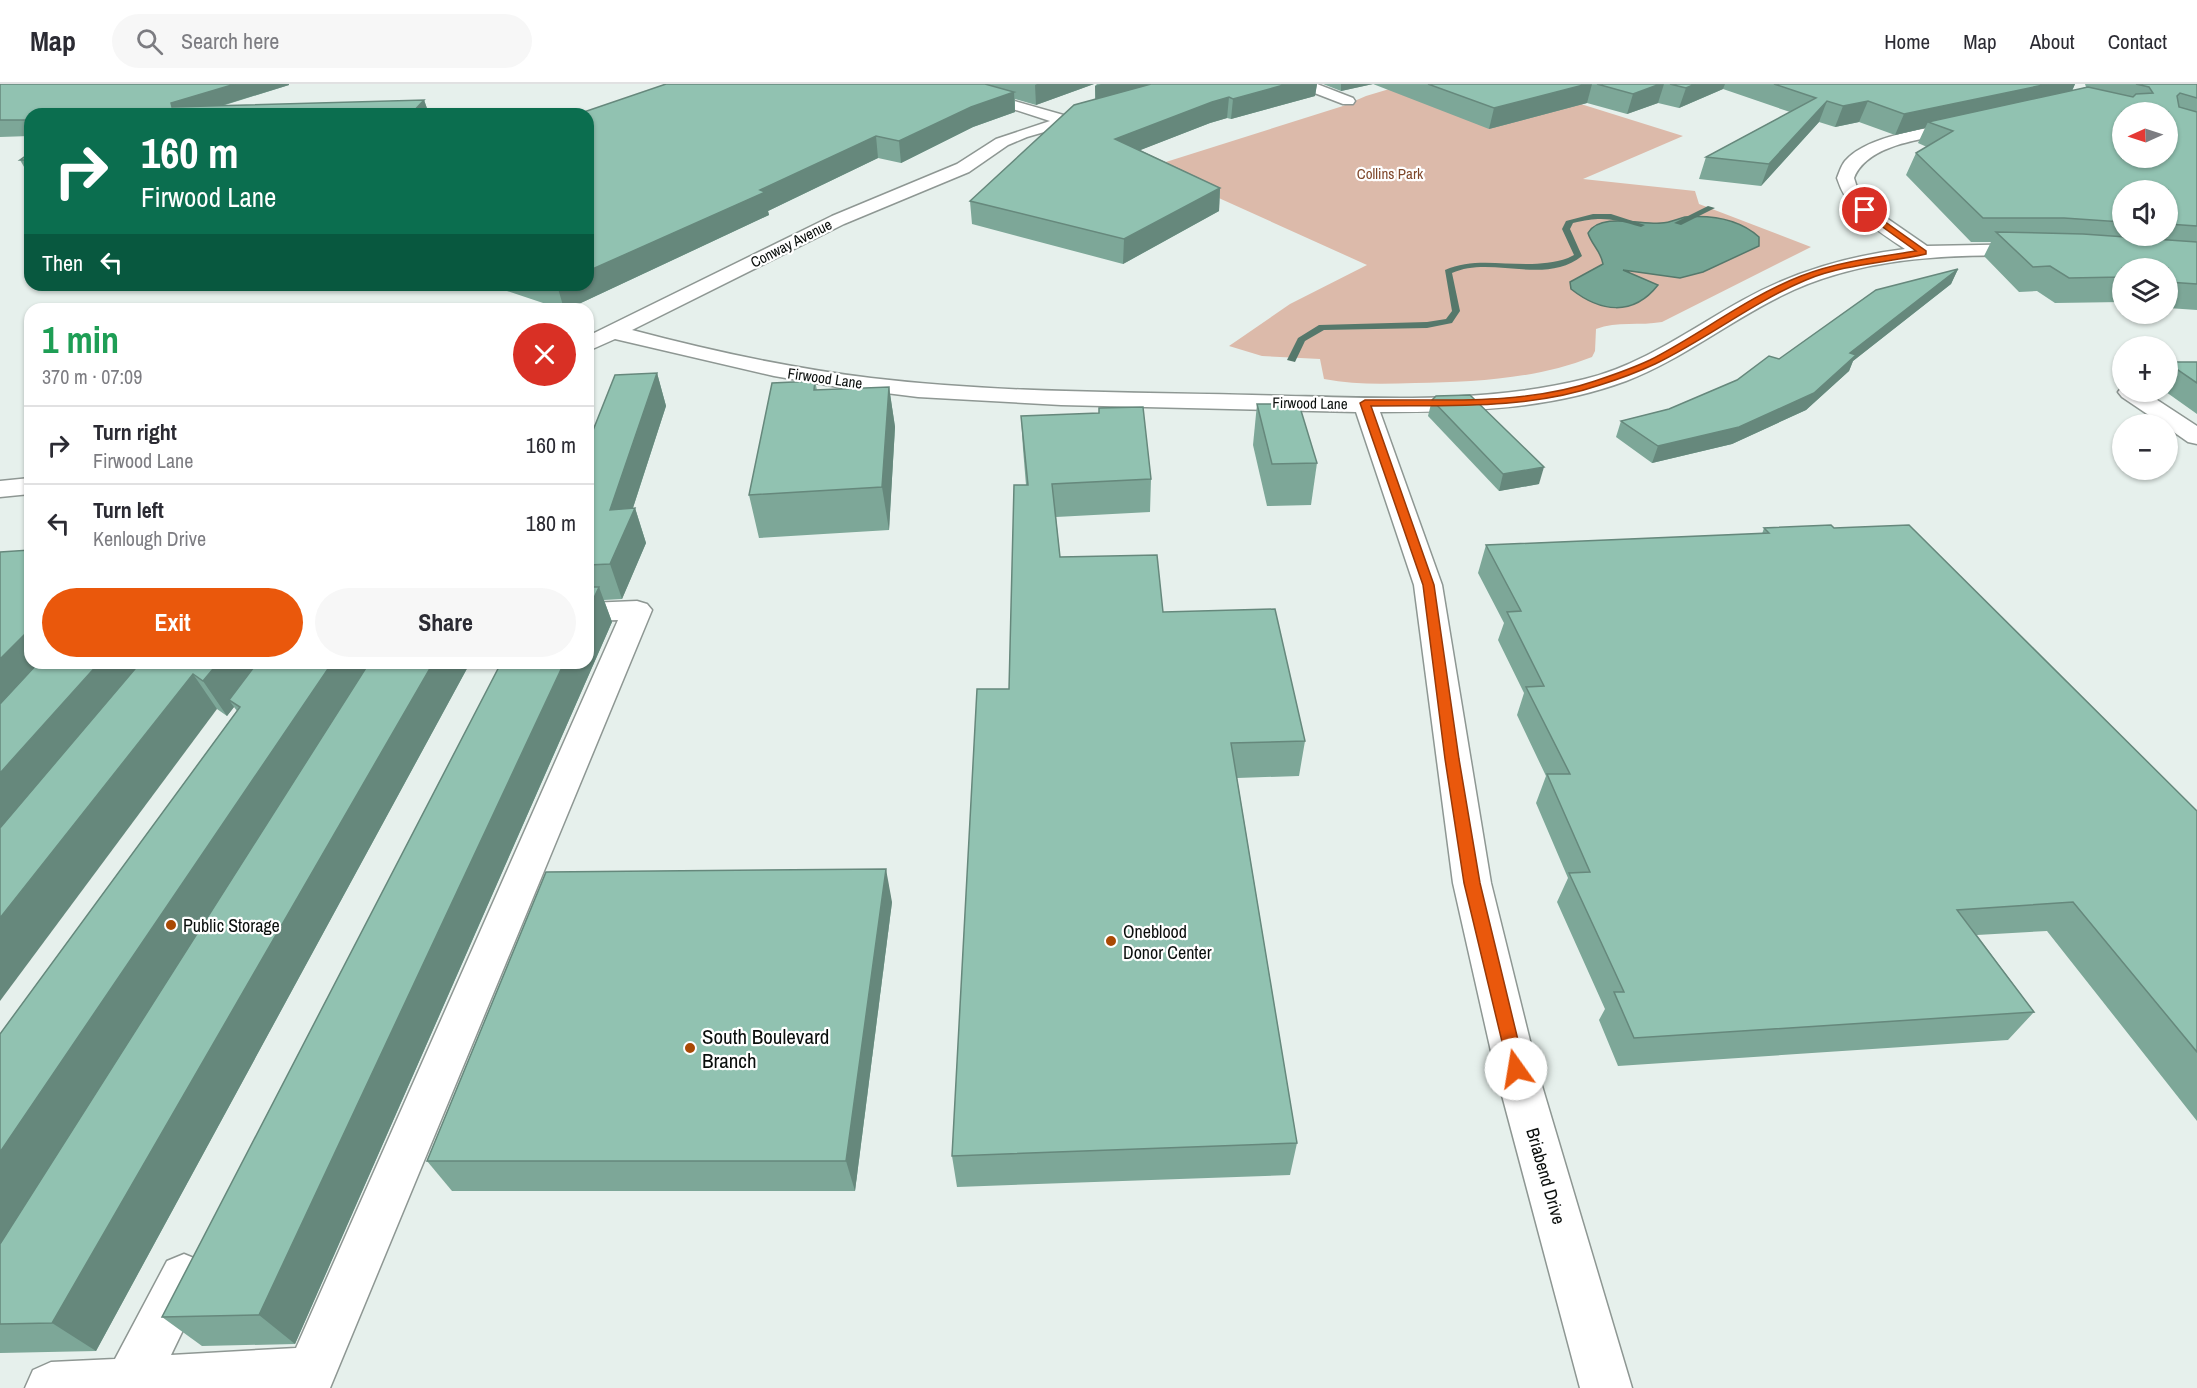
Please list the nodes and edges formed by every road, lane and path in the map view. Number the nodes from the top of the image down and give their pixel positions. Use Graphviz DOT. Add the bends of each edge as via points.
graph roads {
  1 [pos="936,84"];
  2 [pos="1304,84"];
  3 [pos="1348,101"];
  4 [pos="1113,108"];
  5 [pos="1067,121"];
  6 [pos="1988,122"];
  7 [pos="2055,250"];
  8 [pos="1923,252"];
  9 [pos="614,332"];
  10 [pos="594,341"];
  11 [pos="2148,402"];
  12 [pos="1365,403"];
  13 [pos="2197,437"];
  14 [pos="24,487"];
  15 [pos="0,489"];
  16 [pos="594,612"];
  17 [pos="201,1246"];
  18 [pos="130,1383"];
  19 [pos="51,1388"];
  20 [pos="1606,1388"];
  1 -- 5 [label="street"];
  2 -- 3 [label="street"];
  4 -- 5 [label="street, Conway Avenue"];
  5 -- 9 [label="street, Conway Avenue" via="1021,134 963,168 837,220"];
  6 -- 8 [label="street" via="1883,144 1864,152 1848,167 1846,181 1851,195 1869,214"];
  7 -- 8 [label="street, Firwood Lane"];
  8 -- 12 [label="street, Firwood Lane" via="1865,261 1805,277 1652,362 1596,384 1498,401"];
  9 -- 10 [label="street, Conway Avenue"];
  9 -- 12 [label="street, Firwood Lane" via="710,358 786,373 927,390 1006,396"];
  11 -- 13 [label="street"];
  12 -- 20 [label="street, Briabend Drive" via="1428,585 1472,883 1516,1069"];
  14 -- 15 [label="street"];
  16 -- 18 [label="street" via="637,610 311,1373"];
  17 -- 18 [label="street"];
  18 -- 19 [label="street"];
}
